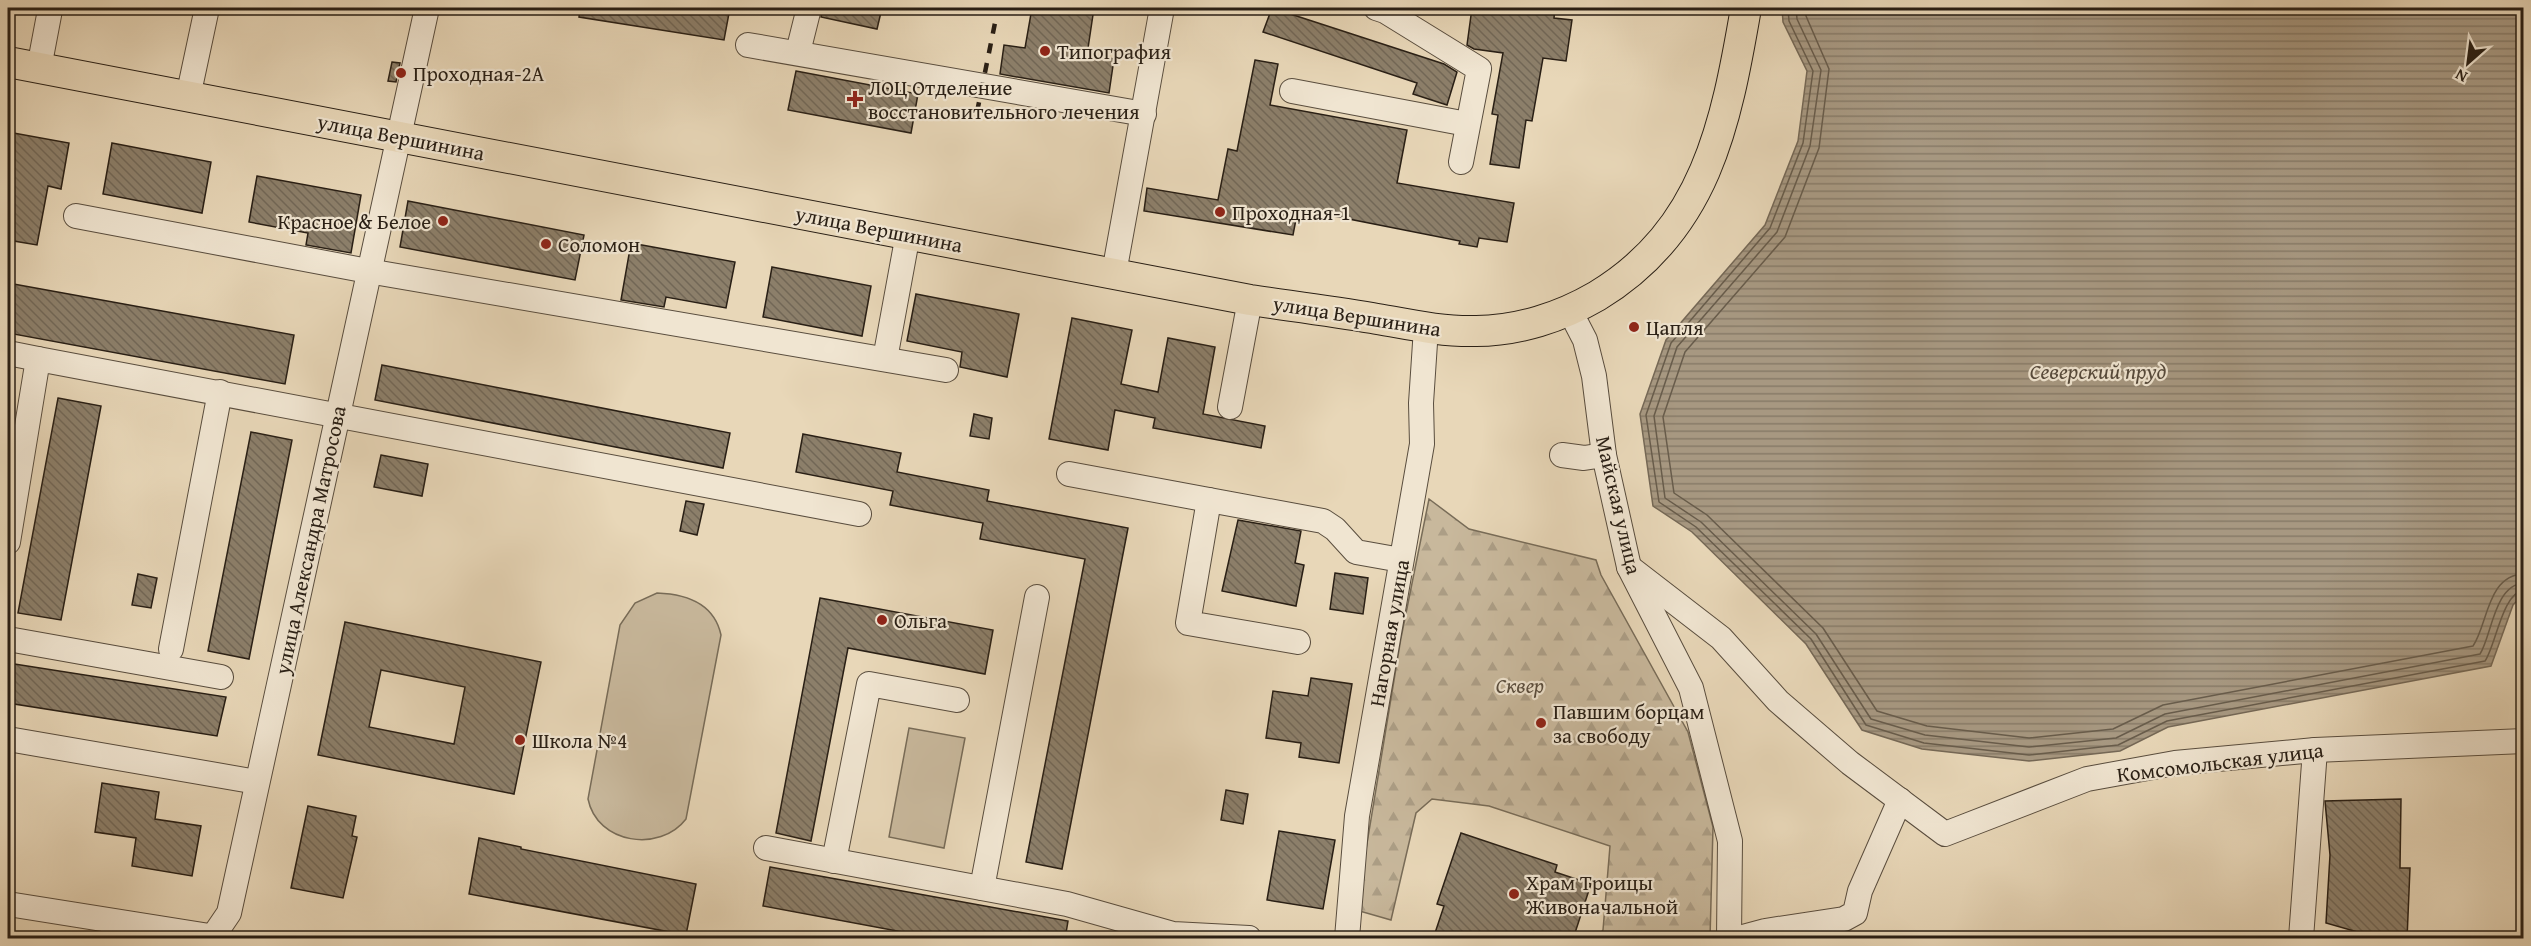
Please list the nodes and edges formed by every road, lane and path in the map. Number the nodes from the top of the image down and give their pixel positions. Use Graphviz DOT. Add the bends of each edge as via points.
graph roads {
  1 [pos="207,8"];
  2 [pos="427,8"];
  3 [pos="809,8"];
  4 [pos="1162,8"];
  5 [pos="1382,9"];
  6 [pos="50,10"];
  7 [pos="1744,19"];
  8 [pos="748,45"];
  9 [pos="798,52"];
  10 [pos="8,62"];
  11 [pos="39,69"];
  12 [pos="1292,92"];
  13 [pos="189,97"];
  14 [pos="1144,114"];
  15 [pos="1467,124"];
  16 [pos="398,137"];
  17 [pos="1461,162"];
  18 [pos="76,216"];
  19 [pos="908,234"];
  20 [pos="368,271"];
  21 [pos="1114,273"];
  22 [pos="1250,300"];
  23 [pos="1570,311"];
  24 [pos="1426,328"];
  25 [pos="8,353"];
  26 [pos="38,358"];
  27 [pos="885,359"];
  28 [pos="946,369"];
  29 [pos="220,392"];
  30 [pos="1230,407"];
  31 [pos="337,413"];
  32 [pos="1562,455"];
  33 [pos="1604,455"];
  34 [pos="1070,474"];
  35 [pos="1209,500"];
  36 [pos="859,514"];
  37 [pos="8,542"];
  38 [pos="1401,561"];
  39 [pos="1629,567"];
  40 [pos="1037,597"];
  41 [pos="8,639"];
  42 [pos="1298,642"];
  43 [pos="171,649"];
  44 [pos="221,677"];
  45 [pos="957,700"];
  46 [pos="8,739"];
  47 [pos="2523,741"];
  48 [pos="2315,750"];
  49 [pos="257,782"];
  50 [pos="1900,800"];
  51 [pos="766,849"];
  52 [pos="834,861"];
  53 [pos="981,888"];
  54 [pos="8,904"];
  55 [pos="105,929"];
  56 [pos="1173,936"];
  57 [pos="216,938"];
  58 [pos="1249,939"];
  59 [pos="1347,939"];
  60 [pos="1729,939"];
  61 [pos="1739,939"];
  62 [pos="2301,939"];
  1 -- 13 [label="street"];
  2 -- 16 [label="street, улица Александра Матросова"];
  3 -- 9 [label="street"];
  4 -- 14 [label="street"];
  5 -- 15 [label="street" via="1479,69"];
  6 -- 11 [label="street"];
  7 -- 23 [label="main road, улица Вершинина" via="1719,136 1699,186 1677,224 1632,272"];
  8 -- 9 [label="street"];
  9 -- 14 [label="street"];
  10 -- 11 [label="main road, улица Вершинина"];
  11 -- 13 [label="main road, улица Вершинина"];
  12 -- 15 [label="street"];
  13 -- 16 [label="main road, улица Вершинина"];
  14 -- 21 [label="street"];
  15 -- 17 [label="street"];
  16 -- 19 [label="main road, улица Вершинина"];
  16 -- 20 [label="street, улица Александра Матросова"];
  18 -- 20 [label="street"];
  19 -- 21 [label="main road, улица Вершинина"];
  19 -- 27 [label="street"];
  20 -- 27 [label="street"];
  20 -- 31 [label="street, улица Александра Матросова"];
  21 -- 22 [label="main road, улица Вершинина"];
  22 -- 24 [label="main road, улица Вершинина"];
  22 -- 30 [label="street"];
  23 -- 24 [label="main road, улица Вершинина" via="1535,323 1494,330"];
  23 -- 33 [label="street, Майская улица" via="1585,340 1594,376"];
  24 -- 38 [label="street, Нагорная улица" via="1432,404"];
  25 -- 26 [label="street"];
  26 -- 29 [label="street"];
  26 -- 37 [label="street"];
  27 -- 28 [label="street"];
  29 -- 31 [label="street"];
  29 -- 43 [label="street"];
  31 -- 36 [label="street"];
  31 -- 49 [label="street, улица Александра Матросова"];
  32 -- 33 [label="street"];
  33 -- 39 [label="street, Майская улица"];
  34 -- 35 [label="street"];
  35 -- 38 [label="street" via="1323,522 1356,552"];
  35 -- 42 [label="street" via="1188,623"];
  38 -- 59 [label="street, Нагорная улица" via="1357,816"];
  39 -- 50 [label="street, Комсомольская улица" via="1721,638 1778,701"];
  39 -- 60 [label="street, Майская улица" via="1691,688 1730,841"];
  40 -- 53 [label="street"];
  41 -- 44 [label="street"];
  45 -- 52 [label="street" via="868,684"];
  46 -- 49 [label="street"];
  47 -- 48 [label="street, Комсомольская улица"];
  48 -- 50 [label="street, Комсомольская улица" via="2175,763 2087,778 1945,834"];
  48 -- 62 [label="street"];
  49 -- 57 [label="street, улица Александра Матросова" via="229,913"];
  50 -- 61 [label="street" via="1854,913 1844,919"];
  51 -- 52 [label="street"];
  52 -- 53 [label="street"];
  53 -- 56 [label="street" via="1067,904"];
  54 -- 55 [label="street"];
  55 -- 57 [label="street"];
  56 -- 58 [label="street"];
}
